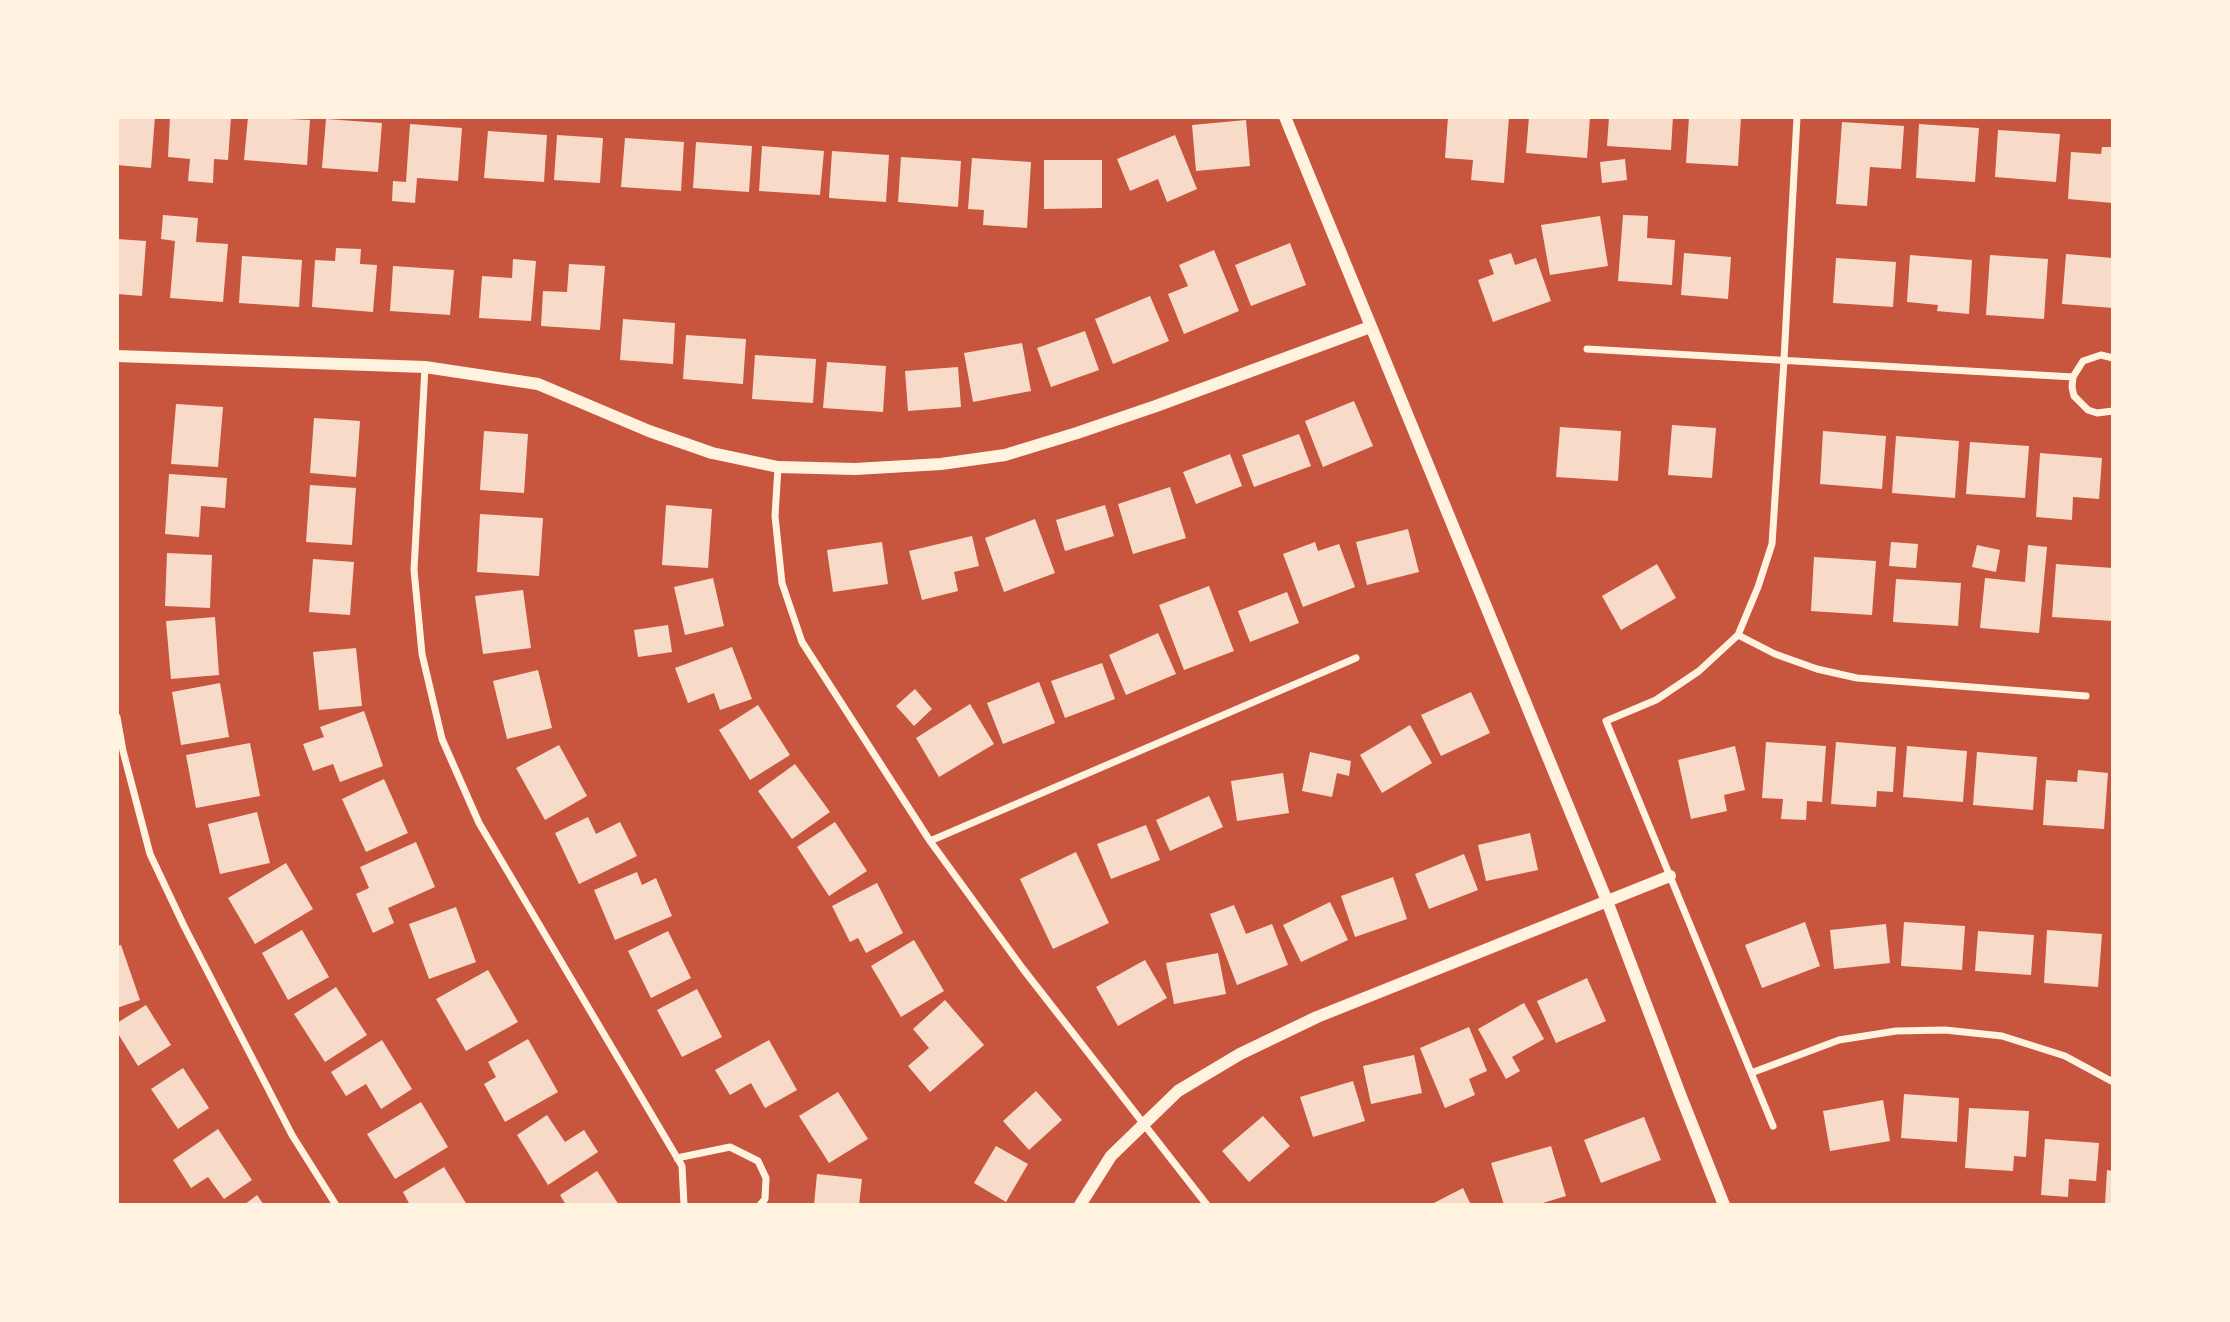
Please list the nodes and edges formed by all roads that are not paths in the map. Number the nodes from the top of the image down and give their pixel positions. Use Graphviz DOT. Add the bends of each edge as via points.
graph roads {
  1 [pos="1286,117"];
  2 [pos="1797,117"];
  3 [pos="1370,327"];
  4 [pos="1587,349"];
  5 [pos="117,356"];
  6 [pos="2113,358"];
  7 [pos="1784,360"];
  8 [pos="425,367"];
  9 [pos="2073,377"];
  10 [pos="2113,411"];
  11 [pos="778,467"];
  12 [pos="1738,635"];
  13 [pos="1356,657"];
  14 [pos="2085,696"];
  15 [pos="117,717"];
  16 [pos="930,841"];
  17 [pos="1670,876"];
  18 [pos="1607,901"];
  19 [pos="1751,1073"];
  20 [pos="2113,1082"];
  21 [pos="1144,1125"];
  22 [pos="1773,1126"];
  23 [pos="677,1158"];
  24 [pos="336,1205"];
  25 [pos="684,1205"];
  26 [pos="760,1205"];
  27 [pos="1080,1205"];
  28 [pos="1208,1205"];
  29 [pos="1724,1205"];
  1 -- 3 [label="street"];
  2 -- 7 [label="street"];
  3 -- 11 [label="street" via="1156,406 1005,454 941,464 855,469"];
  3 -- 18 [label="street"];
  4 -- 7 [label="street"];
  5 -- 8 [label="street"];
  6 -- 9 [label="street" via="2092,357"];
  7 -- 9 [label="street"];
  7 -- 12 [label="street" via="1772,544"];
  8 -- 11 [label="street" via="538,384 712,453"];
  8 -- 23 [label="street" via="414,570 422,654 442,739 478,823"];
  9 -- 10 [label="street" via="2074,396 2088,411"];
  11 -- 16 [label="street" via="775,516 782,583 802,642"];
  12 -- 14 [label="street" via="1775,654 1857,678"];
  12 -- 17 [label="street" via="1699,671 1656,700 1606,720"];
  13 -- 16 [label="street"];
  15 -- 24 [label="street" via="150,854 292,1135"];
  16 -- 21 [label="street"];
  17 -- 18 [label="street"];
  17 -- 19 [label="street"];
  18 -- 21 [label="street" via="1317,1017 1240,1054 1178,1091"];
  18 -- 29 [label="street"];
  19 -- 20 [label="street" via="1839,1040 1896,1031 1945,1030 2002,1036 2064,1056"];
  19 -- 22 [label="street"];
  21 -- 27 [label="street" via="1111,1156"];
  21 -- 28 [label="street"];
  23 -- 25 [label="street" via="682,1166"];
  23 -- 26 [label="street" via="730,1147 758,1161 766,1178 765,1199"];
}
